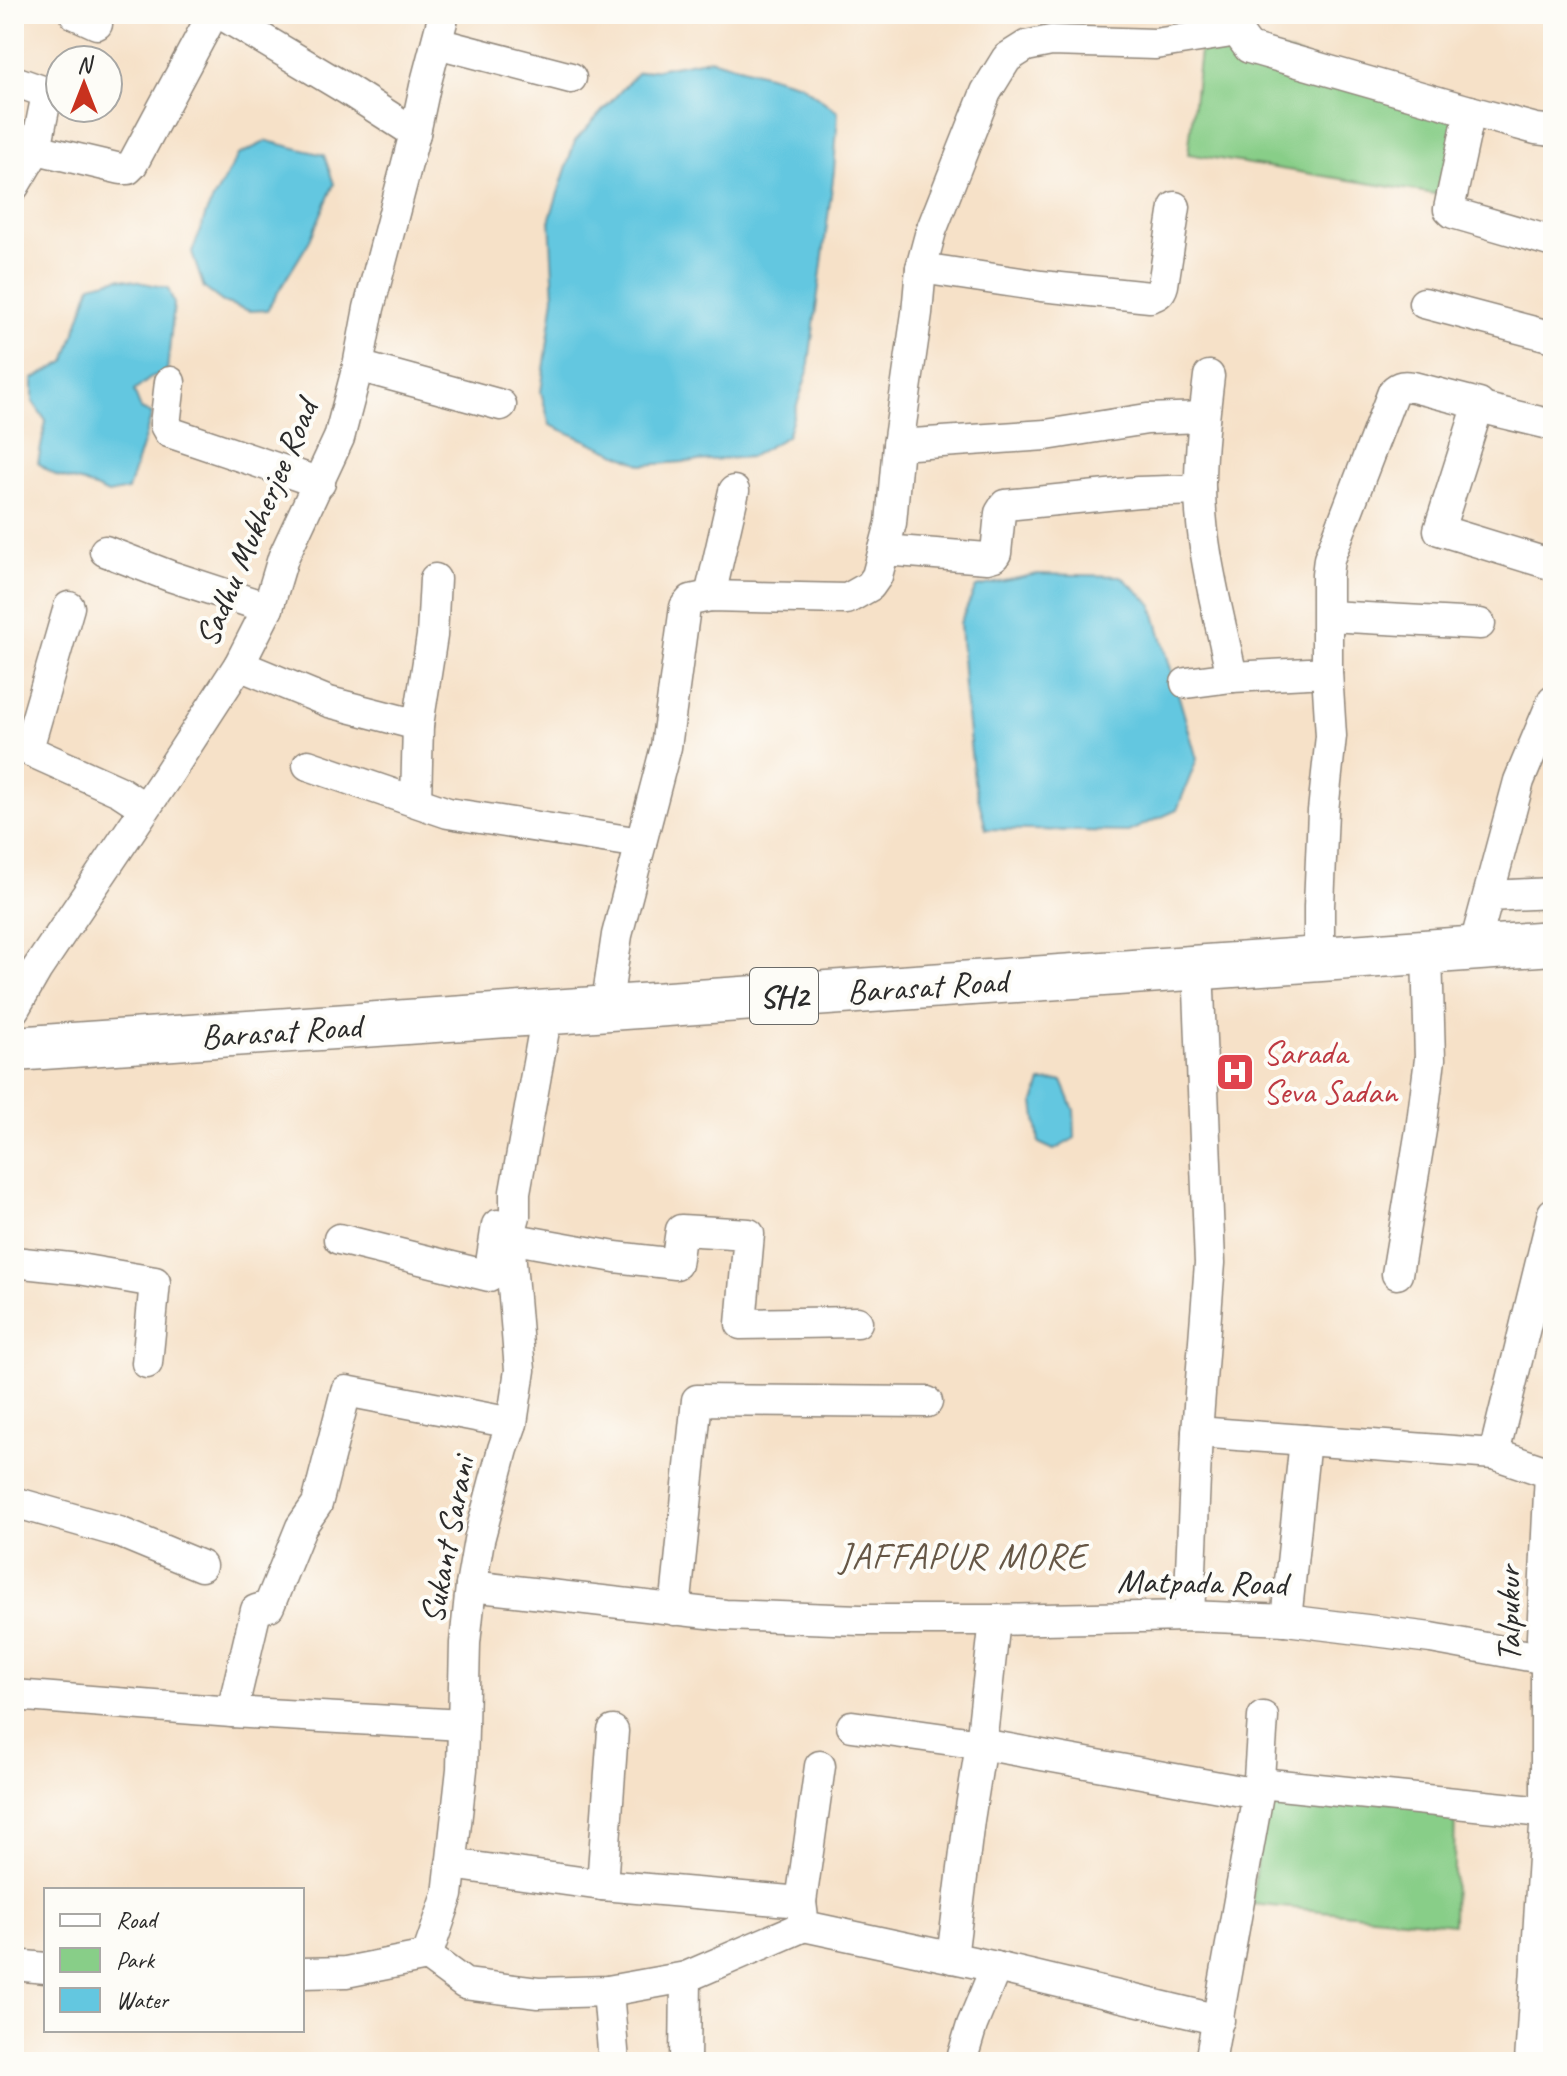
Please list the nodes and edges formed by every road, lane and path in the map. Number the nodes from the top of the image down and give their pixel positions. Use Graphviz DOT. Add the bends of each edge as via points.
graph roads {
  1 [pos="213,14"];
  2 [pos="221,14"];
  3 [pos="444,14"];
  4 [pos="1239,22"];
  5 [pos="437,43"];
  6 [pos="571,78"];
  7 [pos="14,81"];
  8 [pos="1470,111"];
  9 [pos="1553,131"];
  10 [pos="415,133"];
  11 [pos="36,149"];
  12 [pos="14,186"];
  13 [pos="1175,207"];
  14 [pos="1553,242"];
  15 [pos="921,268"];
  16 [pos="1424,303"];
  17 [pos="1553,337"];
  18 [pos="358,366"];
  19 [pos="1209,376"];
  20 [pos="170,382"];
  21 [pos="501,405"];
  22 [pos="1478,407"];
  23 [pos="1204,417"];
  24 [pos="1553,425"];
  25 [pos="898,445"];
  26 [pos="320,483"];
  27 [pos="1200,490"];
  28 [pos="734,491"];
  29 [pos="884,550"];
  30 [pos="105,551"];
  31 [pos="1553,565"];
  32 [pos="435,579"];
  33 [pos="710,596"];
  34 [pos="69,607"];
  35 [pos="268,608"];
  36 [pos="1328,616"];
  37 [pos="1480,624"];
  38 [pos="239,665"];
  39 [pos="1327,672"];
  40 [pos="1232,677"];
  41 [pos="1186,683"];
  42 [pos="1553,700"];
  43 [pos="418,725"];
  44 [pos="308,765"];
  45 [pos="416,801"];
  46 [pos="145,808"];
  47 [pos="641,843"];
  48 [pos="1553,893"];
  49 [pos="1489,896"];
  50 [pos="1553,943"];
  51 [pos="1474,948"];
  52 [pos="1427,953"];
  53 [pos="1319,960"];
  54 [pos="1198,966"];
  55 [pos="14,1009"];
  56 [pos="606,1009"];
  57 [pos="547,1013"];
  58 [pos="14,1049"];
  59 [pos="512,1227"];
  60 [pos="1551,1232"];
  61 [pos="339,1239"];
  62 [pos="14,1262"];
  63 [pos="1397,1274"];
  64 [pos="857,1322"];
  65 [pos="147,1363"];
  66 [pos="927,1402"];
  67 [pos="512,1423"];
  68 [pos="1197,1432"];
  69 [pos="1305,1440"];
  70 [pos="1494,1454"];
  71 [pos="14,1502"];
  72 [pos="201,1566"];
  73 [pos="471,1586"];
  74 [pos="675,1610"];
  75 [pos="1189,1616"];
  76 [pos="995,1620"];
  77 [pos="1286,1620"];
  78 [pos="1546,1659"];
  79 [pos="14,1695"];
  80 [pos="232,1712"];
  81 [pos="1263,1717"];
  82 [pos="463,1725"];
  83 [pos="852,1726"];
  84 [pos="613,1731"];
  85 [pos="981,1744"];
  86 [pos="820,1766"];
  87 [pos="1259,1788"];
  88 [pos="1550,1812"];
  89 [pos="451,1864"];
  90 [pos="602,1885"];
  91 [pos="803,1914"];
  92 [pos="427,1956"];
  93 [pos="952,1958"];
  94 [pos="14,1965"];
  95 [pos="996,1967"];
  96 [pos="44,1968"];
  97 [pos="304,1973"];
  98 [pos="686,1977"];
  99 [pos="608,1991"];
  100 [pos="1219,2020"];
  101 [pos="614,2062"];
  102 [pos="685,2062"];
  103 [pos="961,2062"];
  104 [pos="1210,2062"];
  105 [pos="1530,2062"];
  1 -- 11 [label="street" via="128,169"];
  2 -- 10 [label="street"];
  3 -- 5 [label="street, Sadhu Mukherjee Road"];
  4 -- 8 [label="street" via="1249,48"];
  4 -- 15 [label="street" via="1225,33 1155,44 1051,41 1026,46 1007,58 986,92 958,159"];
  5 -- 6 [label="street"];
  5 -- 10 [label="street, Sadhu Mukherjee Road"];
  7 -- 11 [label="street" via="47,94"];
  8 -- 9 [label="street"];
  8 -- 14 [label="street" via="1449,209"];
  10 -- 18 [label="street, Sadhu Mukherjee Road"];
  11 -- 12 [label="street"];
  13 -- 15 [label="street" via="1163,285 1156,296"];
  15 -- 25 [label="street"];
  16 -- 17 [label="street"];
  18 -- 21 [label="street"];
  18 -- 26 [label="street, Sadhu Mukherjee Road" via="339,438"];
  19 -- 23 [label="street"];
  20 -- 26 [label="street" via="165,425 169,432"];
  22 -- 24 [label="street"];
  22 -- 31 [label="street" via="1439,530"];
  22 -- 36 [label="street" via="1405,386 1393,392 1329,559"];
  23 -- 25 [label="street"];
  23 -- 27 [label="street"];
  25 -- 29 [label="street"];
  26 -- 35 [label="street, Sadhu Mukherjee Road" via="283,558"];
  27 -- 29 [label="street" via="1005,505 996,553 987,558"];
  27 -- 40 [label="street"];
  28 -- 33 [label="street"];
  29 -- 33 [label="street" via="870,586 847,599"];
  30 -- 35 [label="street"];
  32 -- 43 [label="street"];
  33 -- 47 [label="street" via="685,607 666,747"];
  34 -- 46 [label="street" via="30,751"];
  35 -- 38 [label="street, Sadhu Mukherjee Road"];
  36 -- 37 [label="street"];
  36 -- 39 [label="street"];
  38 -- 43 [label="street" via="329,702"];
  38 -- 46 [label="street, Sadhu Mukherjee Road"];
  39 -- 40 [label="street"];
  39 -- 53 [label="street" via="1331,736"];
  40 -- 41 [label="street"];
  42 -- 49 [label="street" via="1519,781"];
  43 -- 45 [label="street"];
  44 -- 45 [label="street"];
  45 -- 47 [label="street" via="448,813"];
  46 -- 55 [label="street, Sadhu Mukherjee Road"];
  47 -- 56 [label="street" via="617,935"];
  48 -- 49 [label="street"];
  49 -- 51 [label="street"];
  50 -- 51 [label="main road, Barasat Road / SH2"];
  51 -- 52 [label="main road, Barasat Road / SH2"];
  52 -- 53 [label="main road, Barasat Road / SH2"];
  52 -- 63 [label="street" via="1430,1059"];
  53 -- 54 [label="main road, Barasat Road / SH2"];
  54 -- 56 [label="main road, Barasat Road / SH2"];
  54 -- 68 [label="street" via="1210,1263"];
  56 -- 57 [label="main road, Barasat Road / SH2"];
  57 -- 58 [label="main road, Barasat Road / SH2"];
  57 -- 59 [label="street, Sukant Sarani"];
  59 -- 61 [label="street" via="499,1214 489,1276"];
  59 -- 64 [label="street" via="615,1257 676,1264 681,1230 749,1234 741,1324"];
  59 -- 67 [label="street, Sukant Sarani" via="520,1370"];
  60 -- 70 [label="street"];
  62 -- 65 [label="street" via="155,1282"];
  66 -- 74 [label="street" via="697,1400"];
  67 -- 73 [label="street, Sukant Sarani"];
  67 -- 80 [label="street" via="346,1391 317,1504 301,1527 269,1606 256,1610"];
  68 -- 69 [label="street"];
  68 -- 75 [label="street"];
  69 -- 70 [label="street"];
  69 -- 77 [label="street"];
  70 -- 78 [label="street, Talpukur" via="1550,1473 1542,1637"];
  71 -- 72 [label="street" via="119,1532"];
  73 -- 74 [label="street, Matpada Road"];
  73 -- 82 [label="street, Sukant Sarani"];
  74 -- 76 [label="street, Matpada Road"];
  75 -- 76 [label="street, Matpada Road"];
  75 -- 77 [label="street, Matpada Road"];
  76 -- 85 [label="street"];
  77 -- 78 [label="street, Matpada Road"];
  78 -- 88 [label="street, Talpukur"];
  79 -- 80 [label="street"];
  80 -- 82 [label="street"];
  81 -- 87 [label="street"];
  82 -- 89 [label="street, Sukant Sarani"];
  83 -- 85 [label="street"];
  84 -- 90 [label="street"];
  85 -- 87 [label="street"];
  85 -- 93 [label="street"];
  86 -- 91 [label="street"];
  87 -- 88 [label="street"];
  87 -- 100 [label="street"];
  88 -- 105 [label="street, Talpukur"];
  89 -- 90 [label="street"];
  89 -- 92 [label="street, Sukant Sarani" via="448,1895"];
  90 -- 91 [label="street"];
  91 -- 93 [label="street"];
  91 -- 98 [label="street"];
  92 -- 97 [label="street" via="346,1972"];
  92 -- 99 [label="street" via="465,1984 538,1993"];
  93 -- 95 [label="street"];
  94 -- 96 [label="street"];
  95 -- 100 [label="street"];
  95 -- 103 [label="street"];
  98 -- 99 [label="street"];
  98 -- 102 [label="street"];
  99 -- 101 [label="street"];
  100 -- 104 [label="street"];
}
